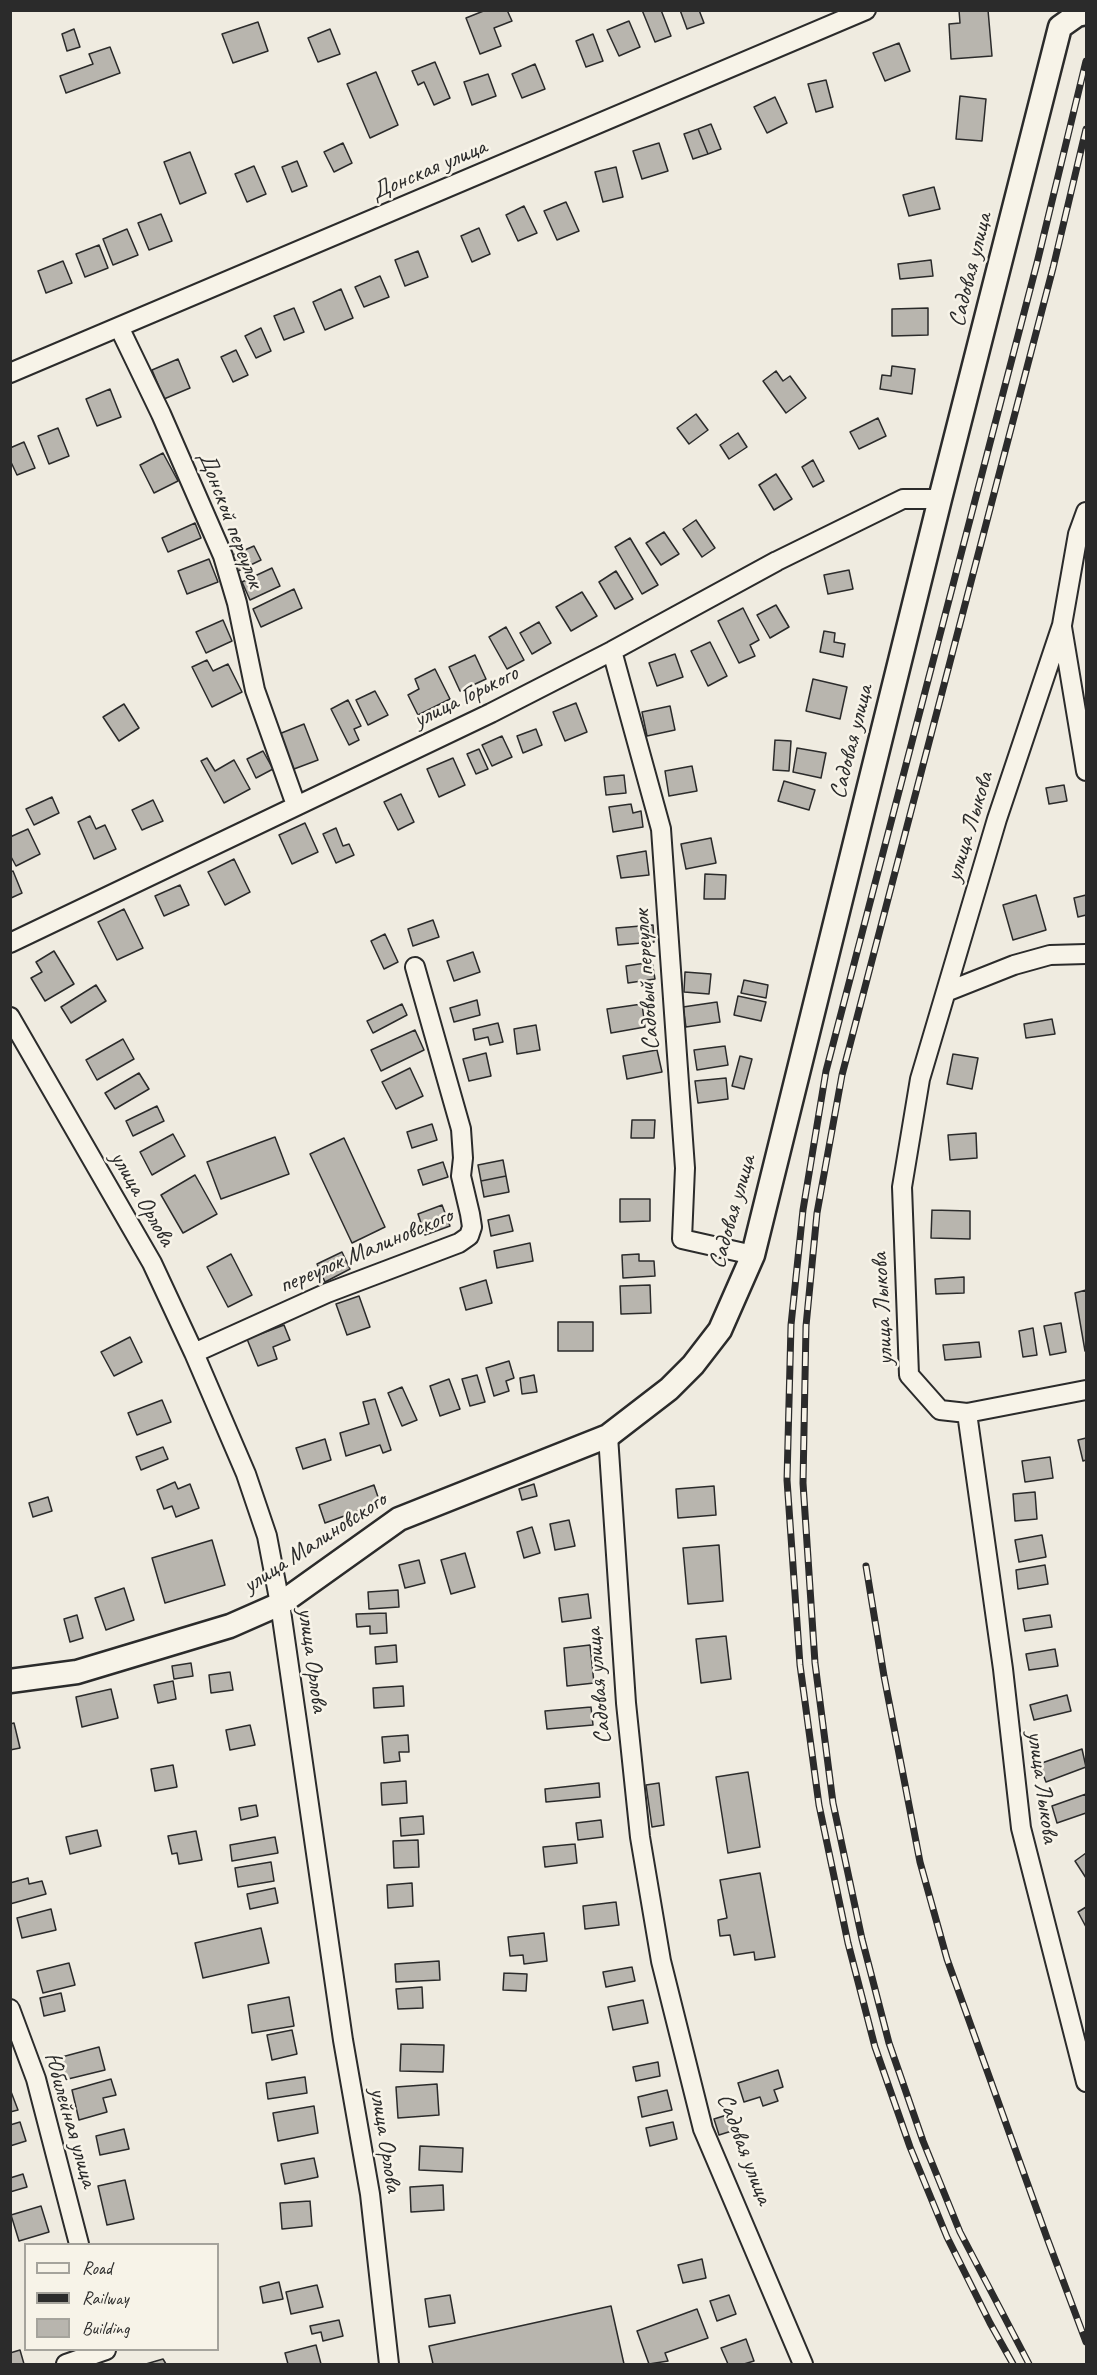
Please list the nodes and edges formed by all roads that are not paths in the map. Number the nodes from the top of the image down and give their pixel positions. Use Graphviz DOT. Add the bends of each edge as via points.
graph roads {
  1 [pos="866,10"];
  2 [pos="1086,13"];
  3 [pos="1061,19"];
  4 [pos="119,327"];
  5 [pos="10,374"];
  6 [pos="940,499"];
  7 [pos="1086,512"];
  8 [pos="1062,625"];
  9 [pos="612,651"];
  10 [pos="1086,771"];
  11 [pos="296,805"];
  12 [pos="10,943"];
  13 [pos="1086,954"];
  14 [pos="415,967"];
  15 [pos="946,992"];
  16 [pos="10,1017"];
  17 [pos="753,1255"];
  18 [pos="194,1353"];
  19 [pos="1086,1390"];
  20 [pos="967,1413"];
  21 [pos="608,1436"];
  22 [pos="280,1604"];
  23 [pos="10,1681"];
  24 [pos="10,2009"];
  25 [pos="1086,2082"];
  26 [pos="79,2243"];
  27 [pos="101,2351"];
  28 [pos="66,2364"];
  29 [pos="389,2364"];
  30 [pos="803,2364"];
  1 -- 4 [label="street, Донская улица"];
  2 -- 3 [label="street, Садовая улица"];
  3 -- 6 [label="street, Садовая улица"];
  4 -- 5 [label="street, Донская улица"];
  4 -- 11 [label="street, Донской переулок" via="223,556 255,690"];
  6 -- 9 [label="street, улица Горького" via="903,499 777,561"];
  6 -- 17 [label="street, Садовая улица"];
  7 -- 8 [label="street, улица Лыкова" via="1078,534"];
  8 -- 10 [label="street"];
  8 -- 15 [label="street, улица Лыкова" via="997,819"];
  9 -- 11 [label="street, улица Горького"];
  9 -- 17 [label="street, Садовый переулок" via="661,830 685,1168 682,1239"];
  11 -- 12 [label="street, улица Горького"];
  13 -- 15 [label="street" via="1050,955"];
  14 -- 18 [label="street, переулок Малиновского" via="461,1129 461,1176 472,1227 469,1236 327,1293"];
  15 -- 20 [label="street, улица Лыкова" via="920,1079 902,1187 906,1318 909,1376 940,1410"];
  16 -- 18 [label="street, улица Орлова" via="152,1263"];
  17 -- 21 [label="street, Садовая улица" via="720,1330 693,1365 669,1389"];
  18 -- 22 [label="street, улица Орлова" via="246,1474 267,1536"];
  19 -- 20 [label="street"];
  20 -- 25 [label="street, улица Лыкова" via="1021,1828"];
  21 -- 22 [label="street, улица Малиновского" via="399,1519"];
  21 -- 30 [label="street, Садовая улица" via="626,1703 640,1837 661,1961 703,2129"];
  22 -- 23 [label="street, улица Малиновского" via="230,1626 77,1672"];
  22 -- 29 [label="street, улица Орлова" via="343,2040 370,2194"];
  24 -- 26 [label="street, Юбилейная улица" via="36,2079"];
  27 -- 28 [label="street"];
}
